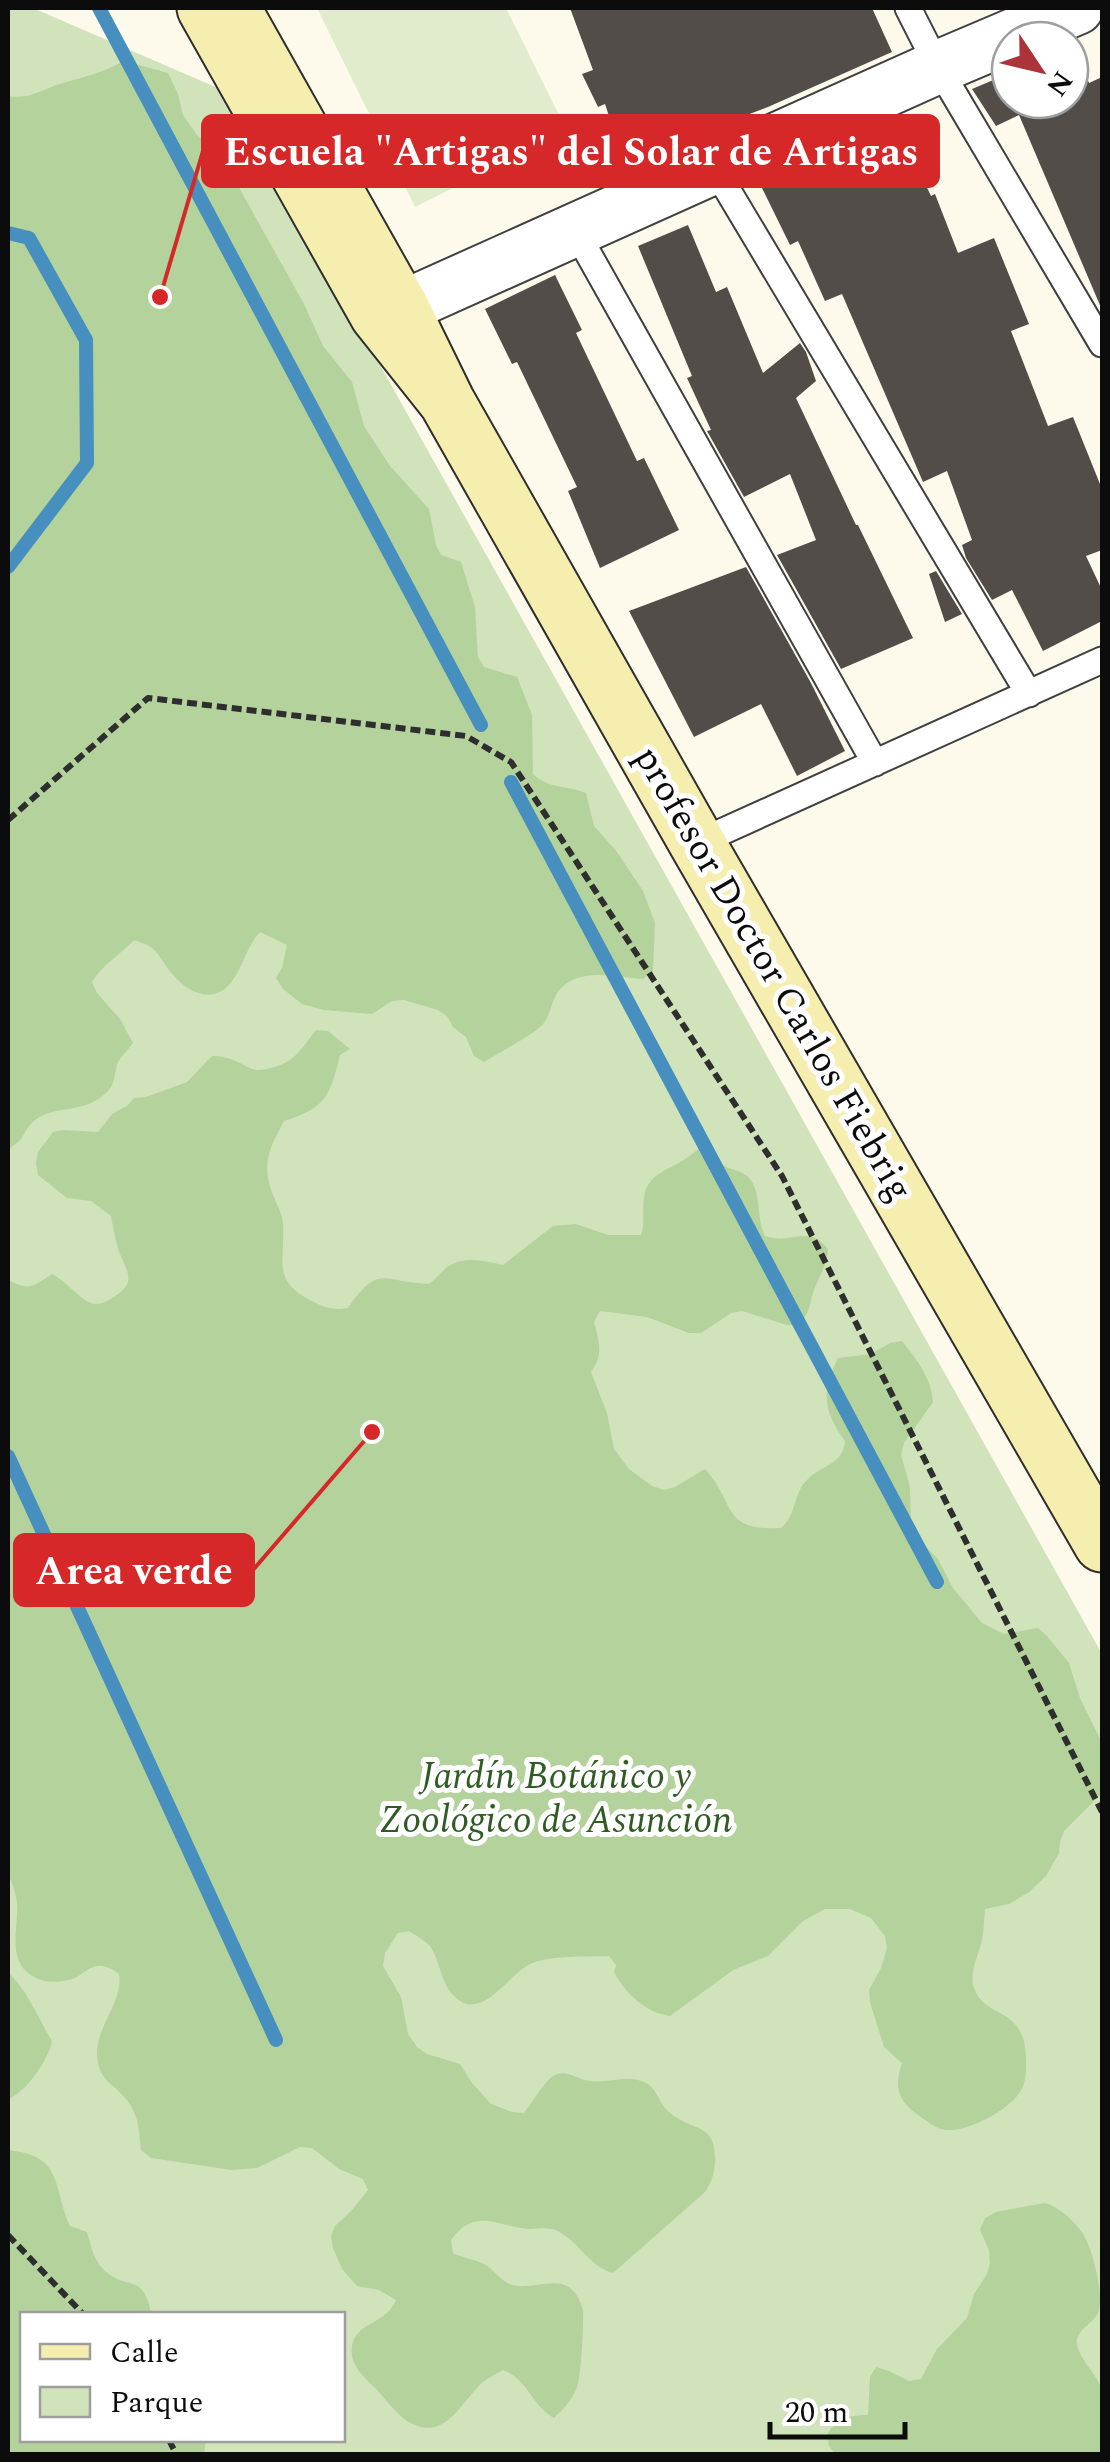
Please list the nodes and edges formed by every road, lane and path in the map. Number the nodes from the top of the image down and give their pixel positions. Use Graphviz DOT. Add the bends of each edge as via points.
graph roads {
  1 [pos="204,8"];
  2 [pos="232,8"];
  3 [pos="908,8"];
  4 [pos="1077,8"];
  5 [pos="938,67"];
  6 [pos="714,168"];
  7 [pos="575,230"];
  8 [pos="402,308"];
  9 [pos="1102,344"];
  10 [pos="447,402"];
  11 [pos="1102,660"];
  12 [pos="1029,694"];
  13 [pos="875,763"];
  14 [pos="8,820"];
  15 [pos="697,843"];
  16 [pos="1102,1544"];
  17 [pos="1102,1812"];
  18 [pos="8,2235"];
  19 [pos="80,2312"];
  1 -- 10 [label="street, profesor Doctor Carlos Fiebrig" via="378,315"];
  2 -- 8 [label="street, profesor Doctor Carlos Fiebrig"];
  3 -- 5 [label="lane"];
  4 -- 5 [label="street"];
  5 -- 6 [label="street"];
  5 -- 9 [label="lane"];
  6 -- 7 [label="street"];
  6 -- 12 [label="lane"];
  7 -- 8 [label="street"];
  7 -- 13 [label="lane"];
  8 -- 10 [label="street, profesor Doctor Carlos Fiebrig"];
  10 -- 15 [label="street, profesor Doctor Carlos Fiebrig"];
  11 -- 12 [label="lane"];
  12 -- 13 [label="lane"];
  13 -- 15 [label="lane"];
  14 -- 17 [label="path" via="148,698 466,736 511,762 782,1176"];
  15 -- 16 [label="street, profesor Doctor Carlos Fiebrig"];
  18 -- 19 [label="path"];
}
